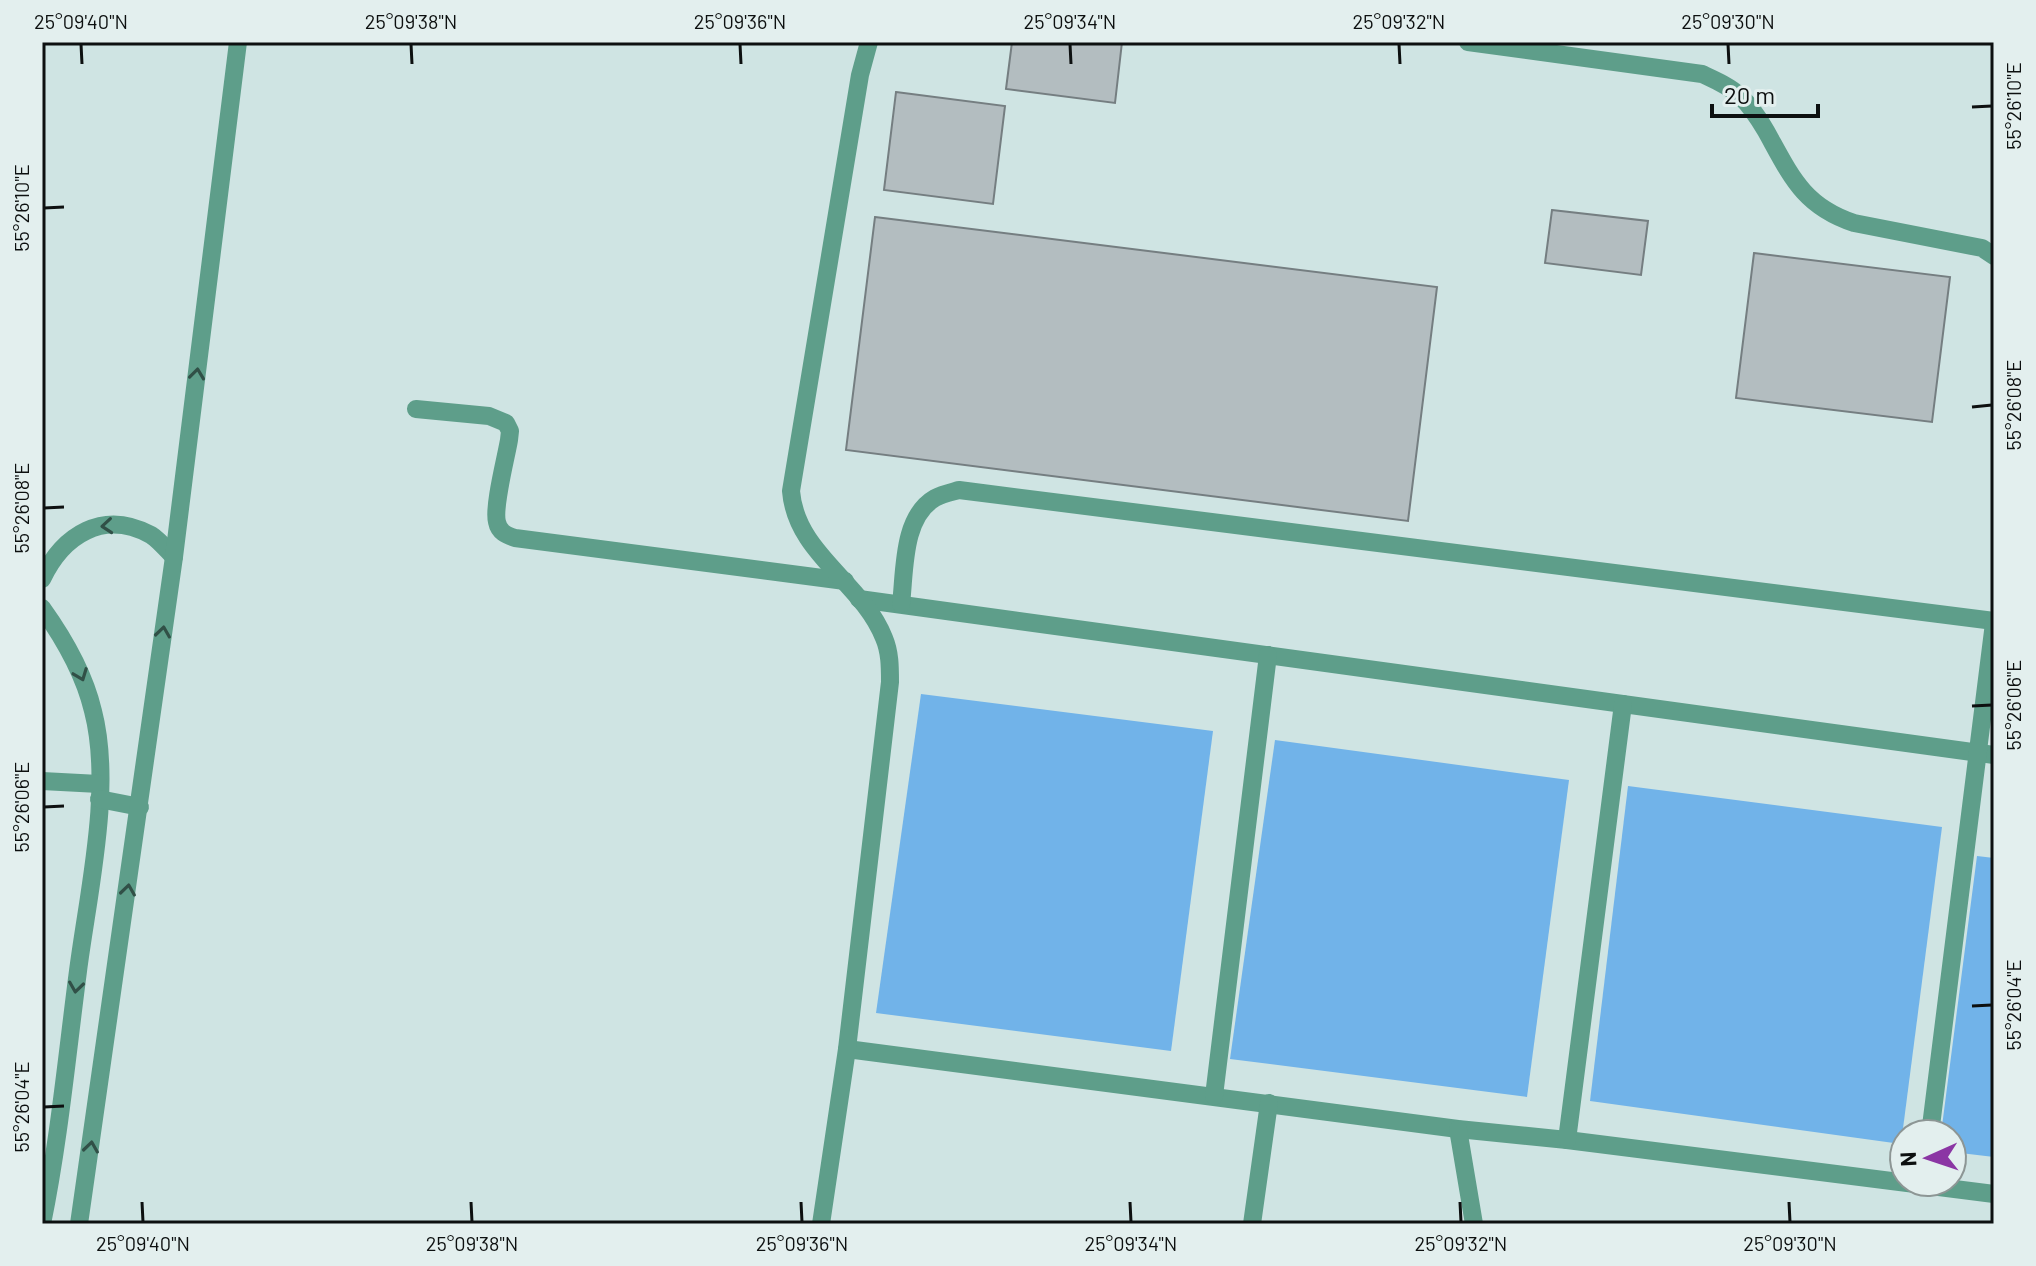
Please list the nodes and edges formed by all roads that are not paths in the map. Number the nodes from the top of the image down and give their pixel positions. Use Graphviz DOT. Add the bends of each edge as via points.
graph roads {
  1 [pos="238,42"];
  2 [pos="869,42"];
  3 [pos="1468,42"];
  4 [pos="1994,256"];
  5 [pos="416,409"];
  6 [pos="174,557"];
  7 [pos="42,579"];
  8 [pos="845,581"];
  9 [pos="859,599"];
  10 [pos="901,604"];
  11 [pos="42,608"];
  12 [pos="1994,622"];
  13 [pos="1268,655"];
  14 [pos="1623,704"];
  15 [pos="1986,754"];
  16 [pos="42,781"];
  17 [pos="99,792"];
  18 [pos="140,807"];
  19 [pos="847,1049"];
  20 [pos="1214,1096"];
  21 [pos="1269,1103"];
  22 [pos="1932,1118"];
  23 [pos="1458,1129"];
  24 [pos="1567,1140"];
  25 [pos="1888,1180"];
  26 [pos="1968,1190"];
  27 [pos="1994,1194"];
  28 [pos="48,1196"];
  29 [pos="83,1201"];
  30 [pos="42,1224"];
  31 [pos="79,1224"];
  32 [pos="821,1224"];
  33 [pos="1252,1224"];
  34 [pos="1474,1224"];
  6 -- 1 [label="lane, one-way"];
  2 -- 8 [label="lane" via="791,491 792,507 808,540"];
  3 -- 4 [label="lane" via="1702,74 1741,96 1800,191 1816,206 1854,223 1982,248"];
  5 -- 8 [label="lane" via="489,416 506,423 509,440 496,511 504,534"];
  6 -- 7 [label="lane, one-way" via="153,536 125,525 95,526 69,539"];
  18 -- 6 [label="lane, one-way"];
  8 -- 9 [label="lane"];
  9 -- 10 [label="lane"];
  9 -- 19 [label="lane" via="884,638 890,682"];
  10 -- 12 [label="lane" via="915,519 933,498 959,490"];
  10 -- 13 [label="lane"];
  11 -- 17 [label="lane, one-way" via="60,632 94,712"];
  12 -- 15 [label="lane"];
  13 -- 14 [label="lane"];
  13 -- 20 [label="lane"];
  14 -- 15 [label="lane"];
  14 -- 24 [label="lane"];
  15 -- 22 [label="lane"];
  16 -- 17 [label="lane"];
  17 -- 18 [label="lane"];
  17 -- 28 [label="lane, one-way"];
  29 -- 18 [label="lane, one-way"];
  19 -- 20 [label="lane"];
  19 -- 32 [label="lane"];
  20 -- 21 [label="lane"];
  21 -- 23 [label="lane"];
  21 -- 33 [label="lane"];
  23 -- 24 [label="lane"];
  23 -- 34 [label="lane"];
  24 -- 25 [label="lane"];
  26 -- 27 [label="lane"];
  28 -- 29 [label="lane"];
  28 -- 30 [label="lane"];
  29 -- 31 [label="lane"];
}
